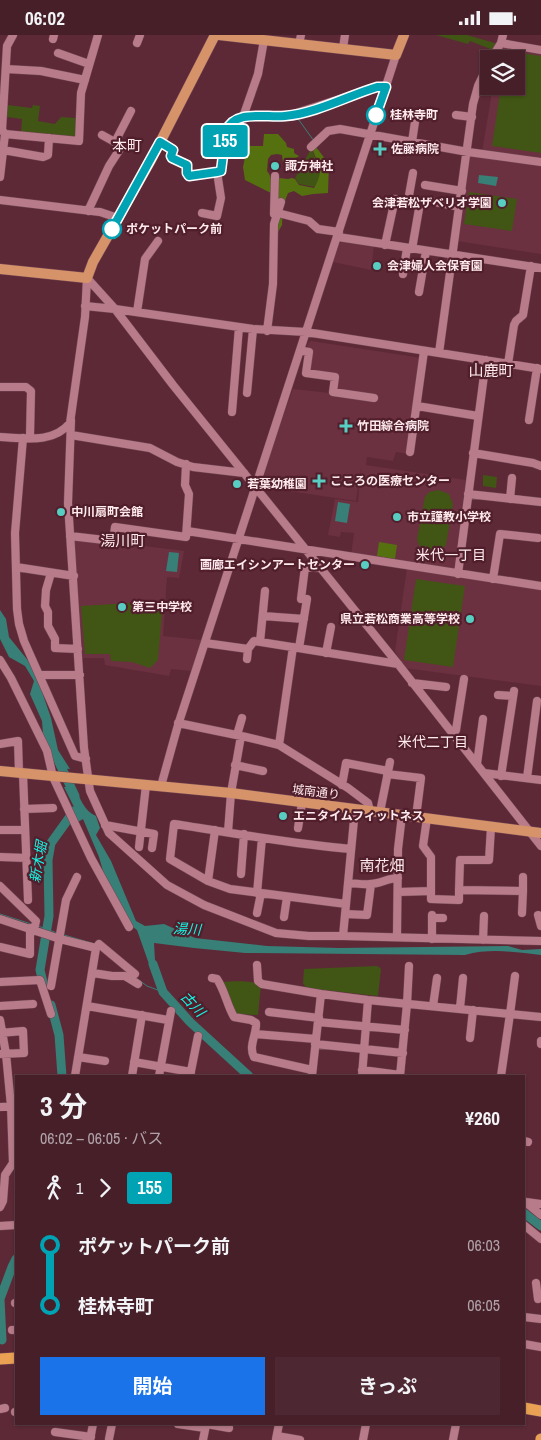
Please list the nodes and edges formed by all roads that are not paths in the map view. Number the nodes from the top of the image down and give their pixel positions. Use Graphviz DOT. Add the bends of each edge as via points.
graph roads {
  1 [pos="13,35"];
  2 [pos="98,35"];
  3 [pos="215,35"];
  4 [pos="220,35"];
  5 [pos="346,35"];
  6 [pos="404,35"];
  7 [pos="300,39"];
  8 [pos="502,39"];
  9 [pos="264,40"];
  10 [pos="343,48"];
  11 [pos="541,49"];
  12 [pos="496,50"];
  13 [pos="58,53"];
  14 [pos="396,55"];
  15 [pos="89,64"];
  16 [pos="6,69"];
  17 [pos="85,80"];
  18 [pos="480,84"];
  19 [pos="386,87"];
  20 [pos="2,96"];
  21 [pos="131,111"];
  22 [pos="416,115"];
  23 [pos="456,115"];
  24 [pos="243,117"];
  25 [pos="472,117"];
  26 [pos="2,131"];
  27 [pos="102,135"];
  28 [pos="370,135"];
  29 [pos="49,138"];
  30 [pos="160,142"];
  31 [pos="412,142"];
  32 [pos="116,143"];
  33 [pos="311,147"];
  34 [pos="3,151"];
  35 [pos="468,152"];
  36 [pos="541,162"];
  37 [pos="217,172"];
  38 [pos="413,173"];
  39 [pos="275,176"];
  40 [pos="0,177"];
  41 [pos="425,185"];
  42 [pos="462,191"];
  43 [pos="0,201"];
  44 [pos="408,201"];
  45 [pos="281,202"];
  46 [pos="435,202"];
  47 [pos="460,207"];
  48 [pos="88,211"];
  49 [pos="202,213"];
  50 [pos="278,213"];
  51 [pos="118,218"];
  52 [pos="274,225"];
  53 [pos="338,235"];
  54 [pos="158,241"];
  55 [pos="385,245"];
  56 [pos="409,248"];
  57 [pos="426,251"];
  58 [pos="452,255"];
  59 [pos="531,266"];
  60 [pos="541,268"];
  61 [pos="0,269"];
  62 [pos="403,274"];
  63 [pos="87,278"];
  64 [pos="419,292"];
  65 [pos="86,307"];
  66 [pos="115,309"];
  67 [pos="137,312"];
  68 [pos="239,327"];
  69 [pos="253,329"];
  70 [pos="267,331"];
  71 [pos="306,333"];
  72 [pos="303,351"];
  73 [pos="424,351"];
  74 [pos="439,353"];
  75 [pos="486,360"];
  76 [pos="508,364"];
  77 [pos="539,368"];
  78 [pos="0,387"];
  79 [pos="247,393"];
  80 [pos="374,398"];
  81 [pos="417,406"];
  82 [pos="232,412"];
  83 [pos="478,416"];
  84 [pos="71,420"];
  85 [pos="529,420"];
  86 [pos="61,431"];
  87 [pos="0,437"];
  88 [pos="26,437"];
  89 [pos="70,437"];
  90 [pos="410,452"];
  91 [pos="473,453"];
  92 [pos="186,464"];
  93 [pos="541,466"];
  94 [pos="244,473"];
  95 [pos="512,478"];
  96 [pos="255,488"];
  97 [pos="468,494"];
  98 [pos="510,499"];
  99 [pos="541,502"];
  100 [pos="187,531"];
  101 [pos="70,536"];
  102 [pos="538,537"];
  103 [pos="239,539"];
  104 [pos="305,549"];
  105 [pos="16,567"];
  106 [pos="320,568"];
  107 [pos="51,573"];
  108 [pos="458,574"];
  109 [pos="74,576"];
  110 [pos="493,579"];
  111 [pos="541,586"];
  112 [pos="265,591"];
  113 [pos="263,616"];
  114 [pos="304,619"];
  115 [pos="331,627"];
  116 [pos="260,642"];
  117 [pos="205,643"];
  118 [pos="296,648"];
  119 [pos="78,649"];
  120 [pos="248,649"];
  121 [pos="326,653"];
  122 [pos="247,659"];
  123 [pos="0,660"];
  124 [pos="398,664"];
  125 [pos="40,675"];
  126 [pos="80,675"];
  127 [pos="464,679"];
  128 [pos="412,683"];
  129 [pos="446,687"];
  130 [pos="498,695"];
  131 [pos="537,701"];
  132 [pos="242,718"];
  133 [pos="482,719"];
  134 [pos="178,723"];
  135 [pos="453,734"];
  136 [pos="239,735"];
  137 [pos="0,744"];
  138 [pos="279,745"];
  139 [pos="86,759"];
  140 [pos="390,762"];
  141 [pos="477,764"];
  142 [pos="235,765"];
  143 [pos="0,771"];
  144 [pos="263,771"];
  145 [pos="388,772"];
  146 [pos="484,773"];
  147 [pos="21,774"];
  148 [pos="501,776"];
  149 [pos="53,777"];
  150 [pos="527,778"];
  151 [pos="89,780"];
  152 [pos="541,780"];
  153 [pos="146,785"];
  154 [pos="342,785"];
  155 [pos="161,786"];
  156 [pos="231,793"];
  157 [pos="302,803"];
  158 [pos="52,808"];
  159 [pos="24,809"];
  160 [pos="355,809"];
  161 [pos="375,812"];
  162 [pos="402,815"];
  163 [pos="422,818"];
  164 [pos="105,825"];
  165 [pos="490,827"];
  166 [pos="298,828"];
  167 [pos="215,830"];
  168 [pos="0,831"];
  169 [pos="25,831"];
  170 [pos="140,831"];
  171 [pos="529,831"];
  172 [pos="228,832"];
  173 [pos="541,833"];
  174 [pos="244,834"];
  175 [pos="262,837"];
  176 [pos="541,846"];
  177 [pos="139,847"];
  178 [pos="152,848"];
  179 [pos="352,849"];
  180 [pos="0,857"];
  181 [pos="26,858"];
  182 [pos="241,874"];
  183 [pos="77,877"];
  184 [pos="523,877"];
  185 [pos="398,878"];
  186 [pos="208,881"];
  187 [pos="348,883"];
  188 [pos="371,884"];
  189 [pos="0,886"];
  190 [pos="459,890"];
  191 [pos="431,891"];
  192 [pos="523,891"];
  193 [pos="398,892"];
  194 [pos="259,893"];
  195 [pos="287,897"];
  196 [pos="28,900"];
  197 [pos="346,905"];
  198 [pos="258,913"];
  199 [pos="522,913"];
  200 [pos="344,914"];
  201 [pos="538,915"];
  202 [pos="484,916"];
  203 [pos="284,917"];
  204 [pos="443,918"];
  205 [pos="0,919"];
  206 [pos="541,926"];
  207 [pos="34,927"];
  208 [pos="129,927"];
  209 [pos="397,935"];
  210 [pos="343,936"];
  211 [pos="60,939"];
  212 [pos="432,939"];
  213 [pos="483,940"];
  214 [pos="541,941"];
  215 [pos="0,947"];
  216 [pos="96,948"];
  217 [pos="257,965"];
  218 [pos="409,966"];
  219 [pos="93,973"];
  220 [pos="135,973"];
  221 [pos="515,976"];
  222 [pos="212,978"];
  223 [pos="463,978"];
  224 [pos="436,979"];
  225 [pos="0,982"];
  226 [pos="138,984"];
  227 [pos="51,985"];
  228 [pos="321,994"];
  229 [pos="368,1000"];
  230 [pos="33,1004"];
  231 [pos="407,1004"];
  232 [pos="0,1006"];
  233 [pos="87,1006"];
  234 [pos="433,1006"];
  235 [pos="460,1008"];
  236 [pos="473,1010"];
  237 [pos="171,1011"];
  238 [pos="269,1012"];
  239 [pos="51,1014"];
  240 [pos="510,1014"];
  241 [pos="142,1015"];
  242 [pos="541,1017"];
  243 [pos="0,1020"];
  244 [pos="168,1020"];
  245 [pos="318,1020"];
  246 [pos="366,1026"];
  247 [pos="405,1030"];
  248 [pos="1,1033"];
  249 [pos="255,1035"];
  250 [pos="198,1036"];
  251 [pos="470,1039"];
  252 [pos="316,1042"];
  253 [pos="364,1048"];
  254 [pos="402,1053"];
  255 [pos="3,1054"];
  256 [pos="78,1057"];
  257 [pos="104,1061"];
  258 [pos="134,1062"];
  259 [pos="161,1067"];
  260 [pos="312,1073"];
  261 [pos="362,1073"];
  262 [pos="190,1074"];
  263 [pos="75,1075"];
  264 [pos="132,1075"];
  265 [pos="159,1075"];
  266 [pos="400,1075"];
  267 [pos="502,1075"];
  268 [pos="14,1106"];
  269 [pos="0,1107"];
  270 [pos="525,1201"];
  271 [pos="525,1202"];
  272 [pos="541,1204"];
  273 [pos="0,1207"];
  274 [pos="541,1215"];
  275 [pos="15,1225"];
  276 [pos="0,1226"];
  277 [pos="525,1226"];
  278 [pos="541,1239"];
  279 [pos="536,1283"];
  280 [pos="541,1298"];
  281 [pos="525,1317"];
  282 [pos="541,1319"];
  283 [pos="525,1344"];
  284 [pos="541,1347"];
  285 [pos="15,1351"];
  286 [pos="0,1352"];
  287 [pos="15,1358"];
  288 [pos="0,1359"];
  289 [pos="525,1408"];
  290 [pos="541,1411"];
  291 [pos="525,1416"];
  292 [pos="541,1419"];
  293 [pos="93,1425"];
  294 [pos="112,1425"];
  295 [pos="206,1425"];
  296 [pos="278,1425"];
  297 [pos="366,1425"];
  298 [pos="456,1425"];
  299 [pos="53,1428"];
  300 [pos="229,1428"];
  301 [pos="276,1438"];
  302 [pos="91,1439"];
  303 [pos="109,1439"];
  304 [pos="203,1440"];
  305 [pos="300,1440"];
  306 [pos="363,1440"];
  307 [pos="453,1440"];
  1 -- 16 [label="street" via="7,46"];
  2 -- 15 [label="street"];
  3 -- 30 [label="main road"];
  4 -- 9 [label="main road"];
  5 -- 10 [label="street"];
  6 -- 14 [label="main road"];
  7 -- 9 [label="main road"];
  7 -- 10 [label="main road"];
  8 -- 11 [label="street"];
  8 -- 12 [label="street"];
  9 -- 24 [label="street" via="258,74"];
  10 -- 14 [label="main road"];
  13 -- 15 [label="street"];
  14 -- 19 [label="street"];
  15 -- 17 [label="street"];
  16 -- 17 [label="street" via="41,71"];
  16 -- 20 [label="street"];
  17 -- 29 [label="street" via="80,93 79,141"];
  18 -- 25 [label="street"];
  19 -- 24 [label="street" via="377,87 290,115"];
  19 -- 28 [label="street"];
  20 -- 26 [label="street"];
  21 -- 32 [label="street"];
  22 -- 31 [label="street"];
  23 -- 25 [label="street"];
  24 -- 37 [label="street" via="228,125 221,171"];
  25 -- 35 [label="street"];
  26 -- 29 [label="street"];
  26 -- 34 [label="street"];
  27 -- 32 [label="street"];
  28 -- 31 [label="street"];
  28 -- 33 [label="street" via="331,130"];
  28 -- 53 [label="street"];
  29 -- 34 [label="street" via="48,155 43,157"];
  30 -- 37 [label="street" via="173,150 172,158 187,165 189,176"];
  30 -- 51 [label="main road"];
  31 -- 35 [label="street"];
  32 -- 48 [label="street" via="122,146"];
  34 -- 40 [label="street"];
  35 -- 36 [label="street"];
  35 -- 42 [label="street"];
  37 -- 49 [label="street" via="221,198 217,216"];
  38 -- 44 [label="street"];
  39 -- 52 [label="street"];
  41 -- 42 [label="street"];
  42 -- 47 [label="street"];
  43 -- 48 [label="street"];
  44 -- 55 [label="street" via="395,199"];
  44 -- 56 [label="street" via="420,203"];
  45 -- 50 [label="street"];
  46 -- 47 [label="street"];
  47 -- 58 [label="street"];
  48 -- 51 [label="street"];
  50 -- 52 [label="street"];
  50 -- 53 [label="street" via="310,221 318,229"];
  51 -- 63 [label="main road"];
  52 -- 70 [label="street" via="273,284"];
  53 -- 55 [label="street"];
  53 -- 71 [label="street"];
  54 -- 67 [label="street" via="145,259"];
  55 -- 56 [label="street"];
  56 -- 57 [label="street"];
  56 -- 62 [label="street"];
  57 -- 58 [label="street"];
  57 -- 64 [label="street"];
  58 -- 59 [label="street"];
  58 -- 74 [label="street"];
  59 -- 60 [label="street"];
  59 -- 76 [label="street" via="523,315 514,325"];
  61 -- 63 [label="main road"];
  63 -- 65 [label="street"];
  63 -- 66 [label="street"];
  65 -- 66 [label="street"];
  65 -- 84 [label="street"];
  66 -- 67 [label="street"];
  66 -- 94 [label="street"];
  67 -- 68 [label="street"];
  68 -- 69 [label="street"];
  68 -- 82 [label="street"];
  69 -- 70 [label="street"];
  69 -- 79 [label="street"];
  70 -- 71 [label="street"];
  71 -- 73 [label="street"];
  71 -- 96 [label="street"];
  72 -- 80 [label="street" via="309,352 306,373 335,377 332,392"];
  73 -- 74 [label="street"];
  73 -- 81 [label="street"];
  74 -- 75 [label="street"];
  75 -- 76 [label="street"];
  75 -- 83 [label="street"];
  76 -- 77 [label="street"];
  77 -- 85 [label="street"];
  78 -- 88 [label="street" via="26,387 31,391"];
  81 -- 83 [label="street"];
  81 -- 90 [label="street"];
  83 -- 91 [label="street"];
  84 -- 86 [label="street"];
  84 -- 89 [label="street"];
  86 -- 88 [label="street" via="45,439"];
  86 -- 89 [label="street"];
  87 -- 88 [label="street"];
  88 -- 105 [label="street" via="16,518"];
  89 -- 92 [label="street" via="150,448"];
  89 -- 101 [label="street"];
  91 -- 93 [label="street"];
  91 -- 97 [label="street"];
  92 -- 94 [label="street"];
  92 -- 100 [label="street" via="185,485 189,494"];
  94 -- 96 [label="street"];
  95 -- 98 [label="street"];
  96 -- 103 [label="street"];
  96 -- 104 [label="street"];
  97 -- 98 [label="street"];
  97 -- 108 [label="street"];
  98 -- 99 [label="street"];
  100 -- 101 [label="street" via="186,537 115,527 113,541"];
  100 -- 103 [label="street"];
  101 -- 109 [label="street"];
  102 -- 110 [label="street" via="500,534"];
  103 -- 104 [label="street"];
  103 -- 117 [label="street"];
  104 -- 106 [label="street"];
  104 -- 108 [label="street"];
  105 -- 107 [label="street"];
  105 -- 125 [label="street" via="21,635"];
  106 -- 114 [label="street" via="304,567 301,599 307,599"];
  106 -- 124 [label="street"];
  107 -- 109 [label="street"];
  107 -- 119 [label="street" via="45,607 55,649"];
  108 -- 110 [label="street"];
  109 -- 119 [label="street"];
  110 -- 111 [label="street"];
  112 -- 113 [label="street"];
  113 -- 114 [label="street"];
  113 -- 116 [label="street"];
  114 -- 118 [label="street"];
  115 -- 121 [label="street"];
  116 -- 118 [label="street"];
  116 -- 120 [label="street" via="254,641"];
  117 -- 120 [label="street"];
  117 -- 134 [label="street"];
  118 -- 121 [label="street"];
  118 -- 138 [label="street"];
  119 -- 126 [label="street"];
  120 -- 122 [label="street"];
  121 -- 124 [label="street"];
  123 -- 149 [label="street" via="47,751"];
  124 -- 128 [label="street"];
  125 -- 126 [label="street"];
  125 -- 139 [label="street" via="75,756"];
  126 -- 139 [label="street"];
  127 -- 135 [label="street"];
  128 -- 129 [label="street"];
  128 -- 135 [label="street"];
  130 -- 148 [label="street" via="514,694"];
  131 -- 150 [label="street"];
  132 -- 136 [label="street"];
  133 -- 141 [label="street"];
  134 -- 136 [label="street"];
  134 -- 155 [label="street"];
  135 -- 141 [label="street"];
  136 -- 138 [label="street"];
  136 -- 142 [label="street"];
  137 -- 147 [label="street" via="18,741"];
  138 -- 154 [label="street"];
  139 -- 151 [label="street"];
  140 -- 145 [label="street"];
  141 -- 146 [label="street"];
  142 -- 144 [label="street"];
  142 -- 156 [label="street"];
  143 -- 147 [label="main road"];
  145 -- 154 [label="street" via="346,763"];
  145 -- 161 [label="street"];
  145 -- 163 [label="street" via="421,777"];
  146 -- 148 [label="street"];
  146 -- 171 [label="street"];
  147 -- 149 [label="main road"];
  147 -- 159 [label="street"];
  148 -- 150 [label="street"];
  149 -- 151 [label="main road, 城南通り"];
  149 -- 208 [label="street" via="91,858"];
  150 -- 152 [label="street"];
  151 -- 153 [label="main road, 城南通り"];
  151 -- 164 [label="street" via="90,791"];
  153 -- 155 [label="main road, 城南通り"];
  153 -- 170 [label="street"];
  154 -- 161 [label="street" via="368,803"];
  155 -- 156 [label="main road, 城南通り"];
  156 -- 157 [label="main road, 城南通り"];
  156 -- 172 [label="street"];
  157 -- 160 [label="main road, 城南通り"];
  157 -- 166 [label="street"];
  158 -- 159 [label="street"];
  159 -- 169 [label="street"];
  160 -- 161 [label="main road, 城南通り"];
  160 -- 179 [label="street"];
  161 -- 162 [label="main road, 城南通り"];
  162 -- 163 [label="main road, 城南通り"];
  162 -- 185 [label="street"];
  163 -- 165 [label="main road, 城南通り"];
  163 -- 191 [label="street" via="423,846 431,857"];
  164 -- 170 [label="street"];
  164 -- 210 [label="street" via="109,833 161,879 204,905 276,933"];
  165 -- 171 [label="main road, 城南通り"];
  165 -- 190 [label="street" via="489,860 460,859"];
  167 -- 172 [label="street"];
  167 -- 186 [label="street"];
  167 -- 186 [label="street" via="174,824 170,859"];
  168 -- 169 [label="street"];
  169 -- 181 [label="street"];
  170 -- 177 [label="street"];
  170 -- 178 [label="street" via="154,834"];
  171 -- 173 [label="main road, 城南通り"];
  171 -- 176 [label="street"];
  172 -- 174 [label="street"];
  174 -- 175 [label="street"];
  174 -- 182 [label="street"];
  175 -- 179 [label="street"];
  175 -- 194 [label="street"];
  179 -- 187 [label="street"];
  180 -- 181 [label="street"];
  181 -- 196 [label="street"];
  183 -- 211 [label="street" via="66,900"];
  184 -- 192 [label="street"];
  185 -- 188 [label="street"];
  185 -- 193 [label="street"];
  186 -- 194 [label="street" via="230,889"];
  187 -- 188 [label="street"];
  187 -- 197 [label="street"];
  188 -- 200 [label="street" via="368,915"];
  189 -- 207 [label="street" via="36,921"];
  190 -- 191 [label="street" via="458,900 430,899"];
  190 -- 192 [label="street"];
  191 -- 193 [label="street"];
  192 -- 199 [label="street"];
  193 -- 209 [label="street"];
  194 -- 195 [label="street"];
  194 -- 198 [label="street"];
  195 -- 197 [label="street"];
  195 -- 203 [label="street"];
  197 -- 200 [label="street"];
  200 -- 210 [label="street"];
  201 -- 206 [label="street"];
  202 -- 213 [label="street"];
  204 -- 212 [label="street" via="432,916"];
  205 -- 207 [label="street"];
  207 -- 211 [label="street"];
  207 -- 215 [label="street" via="30,954"];
  210 -- 212 [label="street"];
  211 -- 216 [label="street"];
  211 -- 227 [label="street"];
  212 -- 213 [label="street"];
  213 -- 214 [label="street"];
  216 -- 219 [label="street"];
  216 -- 220 [label="street" via="99,944"];
  217 -- 228 [label="street" via="258,981 262,984"];
  218 -- 231 [label="street"];
  219 -- 226 [label="street" via="125,976"];
  219 -- 233 [label="street"];
  221 -- 240 [label="street"];
  222 -- 249 [label="street" via="221,985 234,1017 256,1023"];
  223 -- 235 [label="street"];
  224 -- 234 [label="street"];
  225 -- 239 [label="street" via="40,980"];
  228 -- 229 [label="street"];
  228 -- 245 [label="street"];
  229 -- 231 [label="street"];
  229 -- 246 [label="street"];
  230 -- 232 [label="street"];
  231 -- 234 [label="street"];
  231 -- 247 [label="street"];
  233 -- 241 [label="street"];
  233 -- 256 [label="street"];
  234 -- 235 [label="street"];
  235 -- 236 [label="street"];
  236 -- 240 [label="street"];
  236 -- 251 [label="street"];
  237 -- 244 [label="street"];
  238 -- 245 [label="street"];
  240 -- 242 [label="street"];
  240 -- 267 [label="street"];
  241 -- 244 [label="street"];
  241 -- 258 [label="street"];
  243 -- 248 [label="street"];
  244 -- 259 [label="street"];
  245 -- 246 [label="street"];
  245 -- 252 [label="street"];
  246 -- 247 [label="street"];
  246 -- 253 [label="street"];
  247 -- 254 [label="street"];
  248 -- 255 [label="street"];
  248 -- 255 [label="street" via="24,1031 24,1053"];
  249 -- 252 [label="street"];
  249 -- 260 [label="street" via="254,1057"];
  250 -- 262 [label="street"];
  252 -- 253 [label="street"];
  252 -- 260 [label="street"];
  253 -- 254 [label="street"];
  253 -- 261 [label="street"];
  254 -- 266 [label="street"];
  255 -- 268 [label="street"];
  256 -- 257 [label="street"];
  256 -- 263 [label="street"];
  258 -- 259 [label="street"];
  258 -- 264 [label="street"];
  259 -- 262 [label="street"];
  259 -- 265 [label="street"];
  261 -- 266 [label="street"];
  268 -- 269 [label="street"];
  268 -- 273 [label="street" via="13,1163 5,1175"];
  270 -- 272 [label="street"];
  271 -- 274 [label="street"];
  275 -- 276 [label="street"];
  277 -- 278 [label="street"];
  279 -- 280 [label="street" via="538,1299"];
  281 -- 282 [label="street"];
  283 -- 284 [label="street"];
  285 -- 286 [label="highway"];
  287 -- 288 [label="highway"];
  289 -- 290 [label="highway"];
  291 -- 292 [label="highway"];
  293 -- 302 [label="street"];
  294 -- 303 [label="street"];
  295 -- 300 [label="street"];
  295 -- 304 [label="street"];
  296 -- 301 [label="street"];
  297 -- 306 [label="street"];
  298 -- 307 [label="street"];
  299 -- 302 [label="street"];
  301 -- 305 [label="street"];
}
